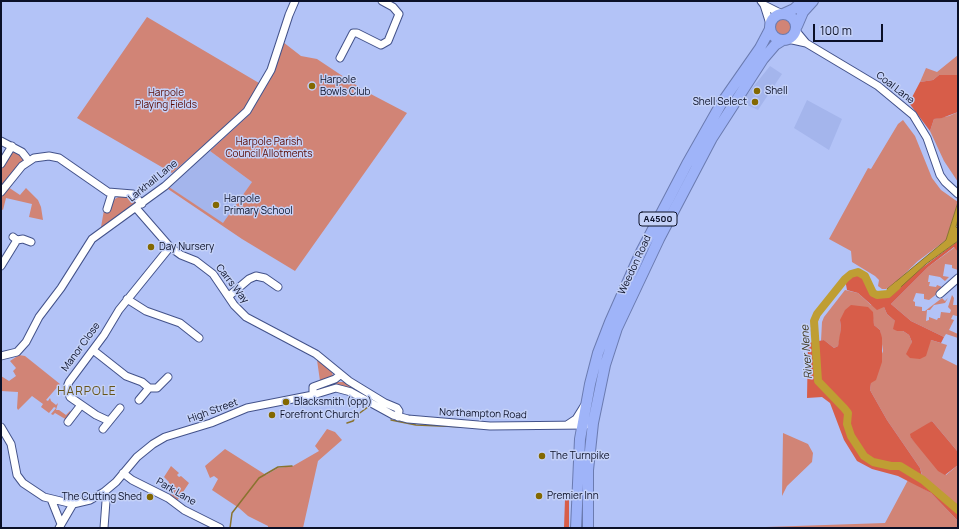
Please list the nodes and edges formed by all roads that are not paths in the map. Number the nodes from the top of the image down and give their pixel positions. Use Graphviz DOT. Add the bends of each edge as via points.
graph roads {
  1 [pos="295,1"];
  2 [pos="382,1"];
  3 [pos="803,1"];
  4 [pos="813,1"];
  5 [pos="762,3"];
  6 [pos="782,14"];
  7 [pos="770,27"];
  8 [pos="797,28"];
  9 [pos="786,40"];
  10 [pos="806,43"];
  11 [pos="340,58"];
  12 [pos="1,141"];
  13 [pos="12,146"];
  14 [pos="29,161"];
  15 [pos="1,164"];
  16 [pos="1,192"];
  17 [pos="112,193"];
  18 [pos="958,194"];
  19 [pos="139,206"];
  20 [pos="107,209"];
  21 [pos="30,242"];
  22 [pos="170,247"];
  23 [pos="1,266"];
  24 [pos="958,278"];
  25 [pos="278,287"];
  26 [pos="945,292"];
  27 [pos="229,296"];
  28 [pos="127,299"];
  29 [pos="199,338"];
  30 [pos="93,350"];
  31 [pos="1,356"];
  32 [pos="340,375"];
  33 [pos="168,377"];
  34 [pos="149,388"];
  35 [pos="313,395"];
  36 [pos="138,400"];
  37 [pos="586,404"];
  38 [pos="81,405"];
  39 [pos="120,408"];
  40 [pos="398,417"];
  41 [pos="109,421"];
  42 [pos="68,422"];
  43 [pos="593,423"];
  44 [pos="569,426"];
  45 [pos="582,426"];
  46 [pos="1,427"];
  47 [pos="103,429"];
  48 [pos="580,439"];
  49 [pos="123,473"];
  50 [pos="104,492"];
  51 [pos="50,499"];
  52 [pos="73,504"];
  53 [pos="60,526"];
  54 [pos="104,528"];
  55 [pos="220,528"];
  56 [pos="576,528"];
  57 [pos="588,528"];
  1 -- 19 [label="street, Larkhall Lane" via="288,15 271,70 247,111 165,186"];
  2 -- 11 [label="street" via="400,14 388,41 381,45 353,33"];
  3 -- 6 [label="highway" via="794,9"];
  4 -- 8 [label="highway" via="803,12"];
  5 -- 6 [label="street"];
  5 -- 7 [label="street"];
  6 -- 7 [label="highway" via="775,16"];
  6 -- 8 [label="highway" via="793,18"];
  7 -- 9 [label="highway" via="775,37"];
  7 -- 37 [label="highway, Weedon Road / A4500" via="760,48 721,104 641,252 603,339"];
  8 -- 9 [label="highway"];
  8 -- 10 [label="street, Coal Lane"];
  9 -- 10 [label="street, Coal Lane"];
  9 -- 43 [label="highway, Weedon Road / A4500" via="770,50 734,102 712,138 659,239 615,334 603,372"];
  10 -- 18 [label="street, Coal Lane" via="878,86 913,115 927,138 940,175"];
  12 -- 13 [label="street"];
  13 -- 14 [label="street" via="22,152"];
  13 -- 15 [label="street"];
  14 -- 16 [label="street"];
  14 -- 17 [label="street" via="44,156 59,158"];
  17 -- 19 [label="street, Carrs Way" via="133,194"];
  17 -- 20 [label="street"];
  19 -- 22 [label="street, Carrs Way"];
  19 -- 31 [label="street, Larkhall Lane" via="92,239 62,288 39,317 26,342 17,352"];
  21 -- 23 [label="street" via="15,238"];
  22 -- 27 [label="street, Carrs Way" via="207,268"];
  22 -- 28 [label="street, Manor Close"];
  24 -- 26 [label="street"];
  25 -- 27 [label="street" via="265,278 256,276"];
  27 -- 32 [label="street, Carrs Way" via="246,317 316,354"];
  28 -- 29 [label="street" via="146,311 180,323"];
  28 -- 30 [label="street, Manor Close"];
  30 -- 34 [label="street" via="126,376 142,382"];
  30 -- 38 [label="street, Manor Close" via="74,373 67,387 70,397"];
  32 -- 35 [label="street" via="313,386"];
  32 -- 40 [label="street, Carrs Way" via="397,408"];
  33 -- 34 [label="street" via="157,388"];
  34 -- 36 [label="street"];
  35 -- 40 [label="street, High Street" via="336,388 344,389"];
  35 -- 49 [label="street, High Street" via="247,408 211,424 165,437 147,448"];
  37 -- 44 [label="street"];
  37 -- 45 [label="highway, Weedon Road / A4500"];
  38 -- 41 [label="street, Manor Close"];
  38 -- 42 [label="street"];
  39 -- 41 [label="street"];
  40 -- 44 [label="street, Northampton Road" via="425,422"];
  41 -- 47 [label="street"];
  43 -- 45 [label="street, Northampton Road"];
  43 -- 57 [label="highway, Weedon Road / A4500" via="588,470"];
  44 -- 45 [label="street, Northampton Road"];
  44 -- 48 [label="street"];
  45 -- 48 [label="highway, Weedon Road / A4500"];
  46 -- 51 [label="street, High Street" via="14,450 19,479 34,492"];
  48 -- 56 [label="highway, Weedon Road / A4500"];
  49 -- 50 [label="street, High Street"];
  49 -- 55 [label="street, Park Lane" via="184,510"];
  50 -- 52 [label="street, High Street" via="90,500"];
  50 -- 54 [label="street"];
  51 -- 52 [label="street, High Street"];
  51 -- 53 [label="street"];
  52 -- 53 [label="street"];
}
